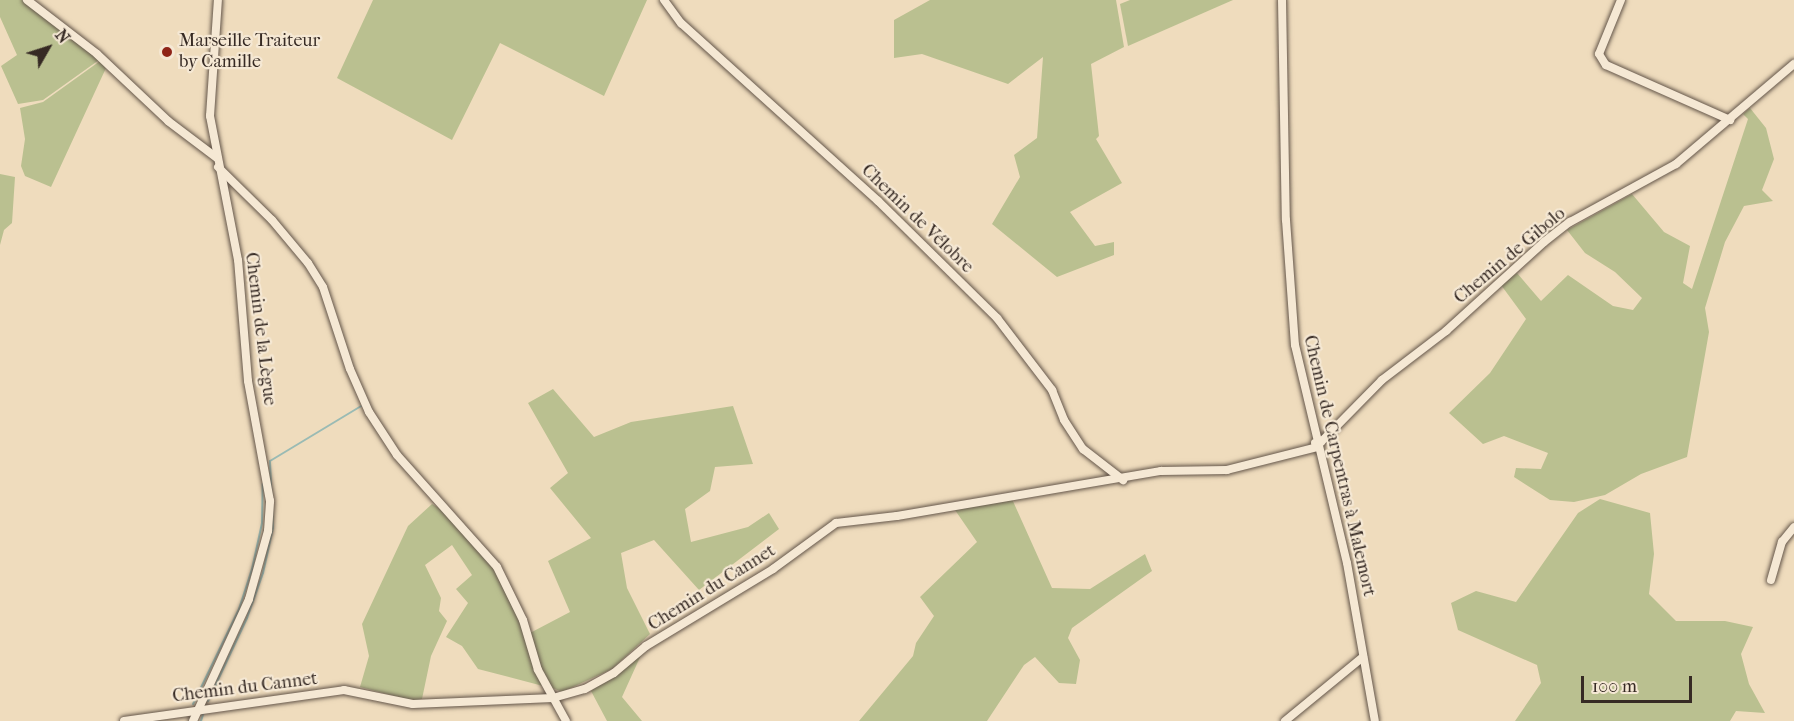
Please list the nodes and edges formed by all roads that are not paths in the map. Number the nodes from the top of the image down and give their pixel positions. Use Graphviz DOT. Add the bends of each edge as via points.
graph roads {
  1 [pos="27,0"];
  2 [pos="218,0"];
  3 [pos="664,0"];
  4 [pos="1282,0"];
  5 [pos="1621,0"];
  6 [pos="1794,64"];
  7 [pos="1730,120"];
  8 [pos="217,158"];
  9 [pos="218,167"];
  10 [pos="1316,445"];
  11 [pos="1123,480"];
  12 [pos="1794,527"];
  13 [pos="1771,580"];
  14 [pos="1363,657"];
  15 [pos="553,698"];
  16 [pos="198,709"];
  17 [pos="124,721"];
  18 [pos="194,721"];
  19 [pos="566,721"];
  20 [pos="1285,721"];
  21 [pos="1375,721"];
  1 -- 8 [label="street" via="97,54 168,121"];
  2 -- 8 [label="street, Chemin de la Lègue" via="210,116"];
  3 -- 11 [label="street, Chemin de Vélobre" via="681,23 878,201 997,318 1052,390 1064,420 1083,449"];
  4 -- 10 [label="street, Chemin de Carpentras à Malemort" via="1288,266 1295,345"];
  5 -- 7 [label="street" via="1599,54 1606,65"];
  6 -- 7 [label="street, Chemin de Gibolo"];
  7 -- 10 [label="street, Chemin de Gibolo" via="1676,164 1570,222 1544,242 1446,331 1382,380"];
  8 -- 9 [label="street, Chemin de la Lègue"];
  9 -- 15 [label="street" via="272,220 308,263 323,287 369,412 397,455 508,584 538,670"];
  9 -- 16 [label="street, Chemin de la Lègue" via="238,260 249,381 270,501 268,531 249,599"];
  10 -- 11 [label="street, Chemin du Cannet" via="1227,470 1161,471"];
  10 -- 14 [label="street, Chemin de Carpentras à Malemort" via="1347,563"];
  11 -- 15 [label="street, Chemin du Cannet" via="1083,482 942,509 836,523 773,569 646,646 614,673 585,689"];
  12 -- 13 [label="street" via="1782,542"];
  14 -- 20 [label="street"];
  14 -- 21 [label="street, Chemin de Carpentras à Malemort"];
  15 -- 16 [label="street, Chemin du Cannet" via="413,704 344,690"];
  15 -- 19 [label="street"];
  16 -- 17 [label="street, Chemin du Cannet"];
  16 -- 18 [label="street, Chemin de la Lègue"];
}
